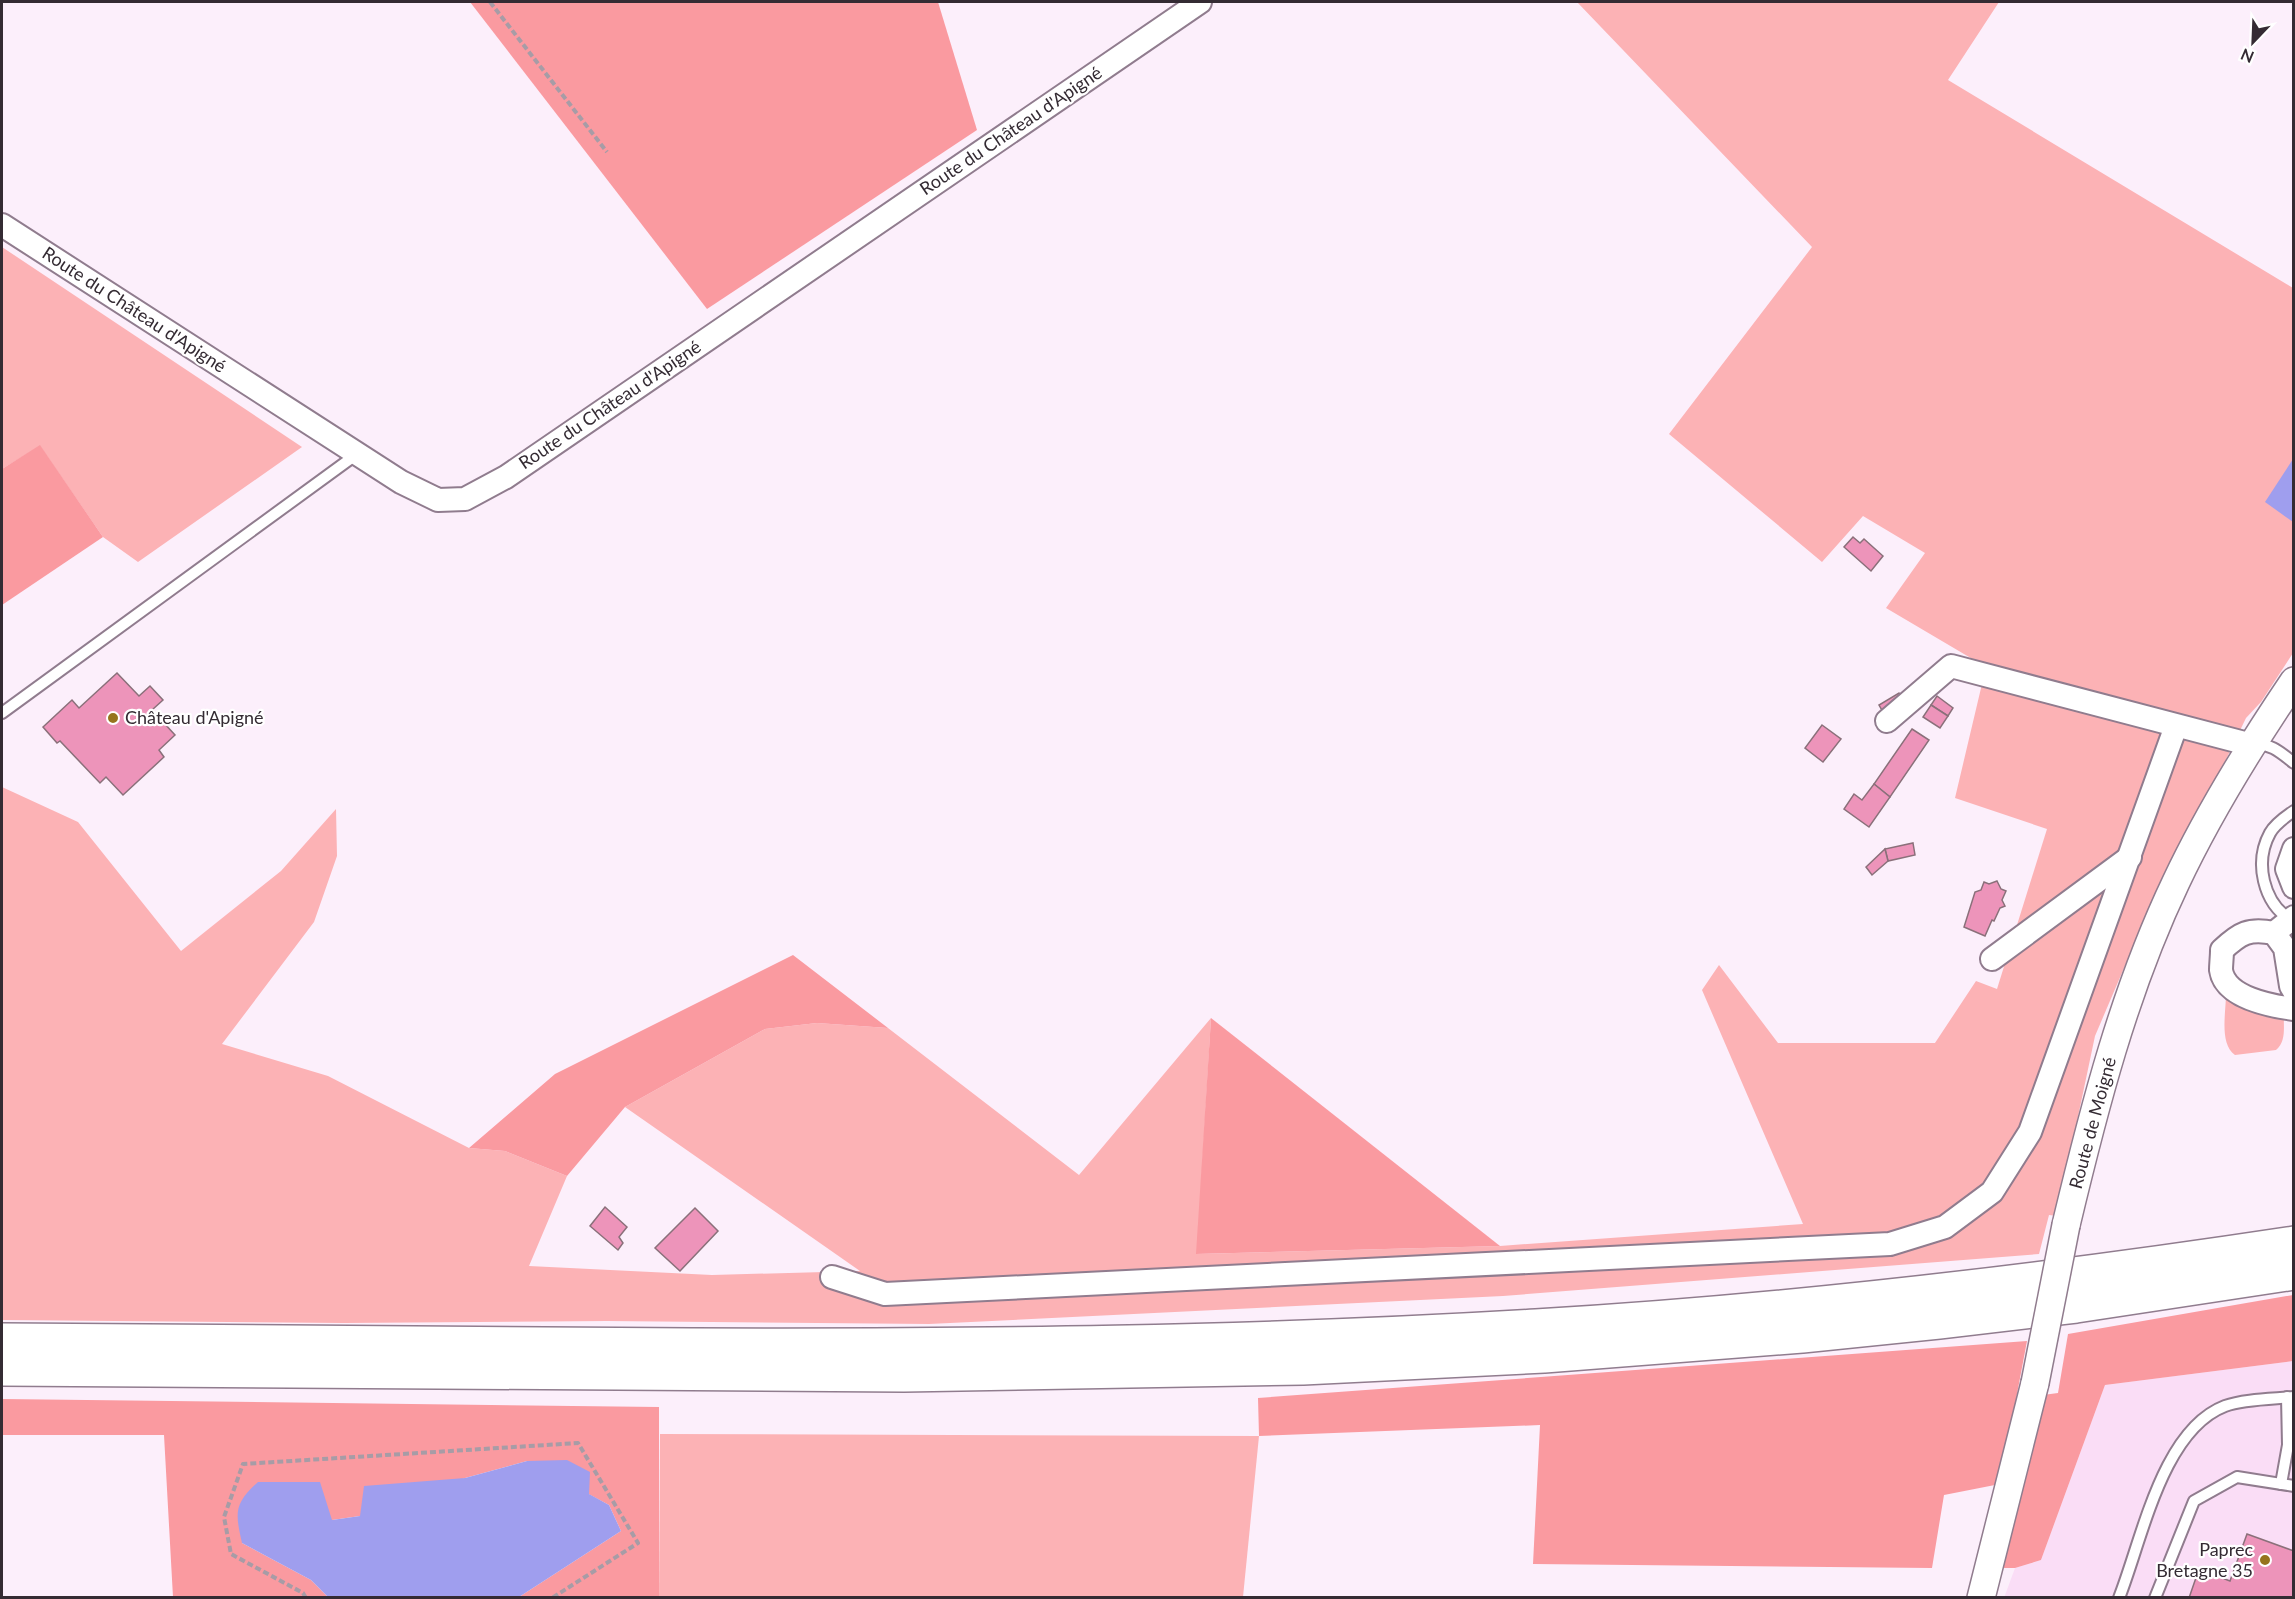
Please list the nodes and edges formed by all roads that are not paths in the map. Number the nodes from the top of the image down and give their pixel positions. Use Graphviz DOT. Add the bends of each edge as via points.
graph roads {
  1 [pos="1200,2"];
  2 [pos="2,225"];
  3 [pos="357,454"];
  4 [pos="2294,681"];
  5 [pos="2,713"];
  6 [pos="1887,721"];
  7 [pos="2176,726"];
  8 [pos="2252,745"];
  9 [pos="2294,763"];
  10 [pos="2294,811"];
  11 [pos="2294,849"];
  12 [pos="2130,857"];
  13 [pos="2294,887"];
  14 [pos="2288,923"];
  15 [pos="1992,959"];
  16 [pos="2294,991"];
  17 [pos="2294,1009"];
  18 [pos="2294,1243"];
  19 [pos="2294,1273"];
  20 [pos="832,1277"];
  21 [pos="2,1340"];
  22 [pos="2,1369"];
  23 [pos="2290,1397"];
  24 [pos="2281,1484"];
  25 [pos="2294,1486"];
  26 [pos="1981,1598"];
  27 [pos="2119,1598"];
  28 [pos="2155,1598"];
  1 -- 3 [label="street, Route du Château d'Apigné" via="506,477 465,499 438,500"];
  2 -- 3 [label="street, Route du Château d'Apigné"];
  3 -- 5 [label="lane"];
  4 -- 8 [label="street, Route de Moigné"];
  6 -- 7 [label="street" via="1951,666"];
  7 -- 8 [label="street"];
  7 -- 12 [label="street"];
  8 -- 9 [label="lane" via="2265,744"];
  8 -- 26 [label="street, Route de Moigné, bridge" via="2175,883 2121,1022 2092,1117 2035,1383"];
  10 -- 14 [label="lane" via="2271,832 2264,847 2263,865 2265,888"];
  11 -- 13 [label="street" via="2288,869"];
  12 -- 15 [label="street"];
  12 -- 20 [label="street" via="2030,1132 1992,1192 1945,1227 1890,1244 885,1294"];
  14 -- 16 [label="street" via="2285,948"];
  14 -- 17 [label="street" via="2237,935 2223,950 2221,972 2231,989 2257,1002"];
  18 -- 21 [label="highway" via="1940,1291 1534,1327 1113,1344 914,1346"];
  19 -- 22 [label="highway" via="2076,1306 1836,1333 1544,1356 1303,1368 904,1375"];
  23 -- 24 [label="lane"];
  23 -- 27 [label="lane" via="2226,1405 2199,1420 2174,1452 2161,1479"];
  24 -- 25 [label="lane"];
  24 -- 28 [label="lane" via="2237,1477 2194,1501"];
}
